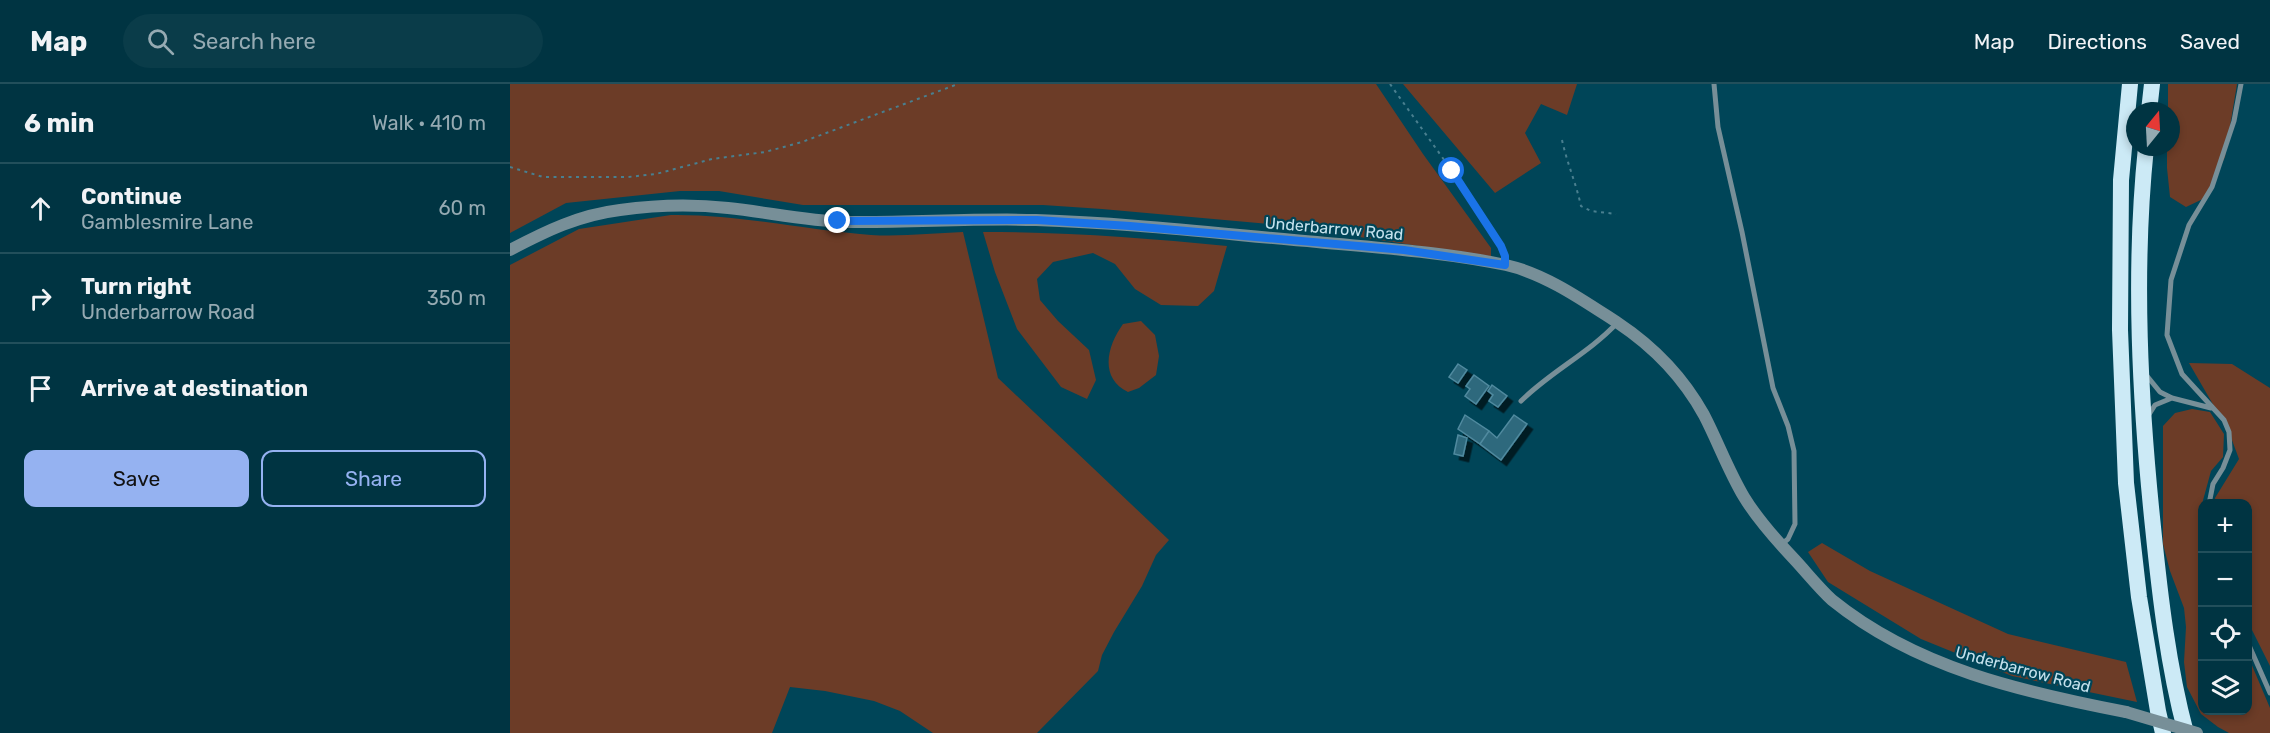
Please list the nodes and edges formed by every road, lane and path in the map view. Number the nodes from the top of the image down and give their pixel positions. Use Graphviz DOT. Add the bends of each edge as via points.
graph roads {
  1 [pos="958,84"];
  2 [pos="1390,84"];
  3 [pos="1714,84"];
  4 [pos="2130,84"];
  5 [pos="2152,84"];
  6 [pos="2241,84"];
  7 [pos="2150,102"];
  8 [pos="1562,140"];
  9 [pos="2145,156"];
  10 [pos="510,166"];
  11 [pos="1616,214"];
  12 [pos="510,250"];
  13 [pos="1505,265"];
  14 [pos="1617,323"];
  15 [pos="2142,370"];
  16 [pos="2172,398"];
  17 [pos="1521,401"];
  18 [pos="2213,408"];
  19 [pos="2144,420"];
  20 [pos="2210,499"];
  21 [pos="1781,545"];
  22 [pos="2252,654"];
  23 [pos="2270,693"];
  24 [pos="2163,733"];
  25 [pos="2186,733"];
  26 [pos="2197,733"];
  1 -- 10 [label="path" via="802,142 656,174 543,177"];
  2 -- 13 [label="path" via="1501,246"];
  3 -- 21 [label="lane" via="1718,127 1773,388 1794,451 1795,524"];
  4 -- 24 [label="highway" via="2121,192 2120,330 2126,483 2139,597"];
  5 -- 7 [label="highway"];
  6 -- 18 [label="lane" via="2234,121 2212,187 2189,225 2171,280 2167,335 2182,374"];
  8 -- 11 [label="path" via="1581,206"];
  9 -- 15 [label="highway" via="2140,292"];
  12 -- 13 [label="street, Underbarrow Road" via="553,227 590,215 686,204 838,221 1037,220 1130,226 1404,250"];
  13 -- 14 [label="street, Underbarrow Road" via="1564,290"];
  14 -- 17 [label="lane"];
  14 -- 21 [label="street, Underbarrow Road" via="1654,351 1681,379 1703,414 1732,478"];
  15 -- 16 [label="lane" via="2160,392"];
  15 -- 19 [label="highway"];
  16 -- 18 [label="lane"];
  16 -- 19 [label="lane" via="2155,405"];
  18 -- 20 [label="lane" via="2227,426 2230,450"];
  19 -- 25 [label="highway" via="2159,586"];
  21 -- 26 [label="street, Underbarrow Road, bridge" via="1829,597 1905,648 1996,682"];
  22 -- 23 [label="lane"];
}
